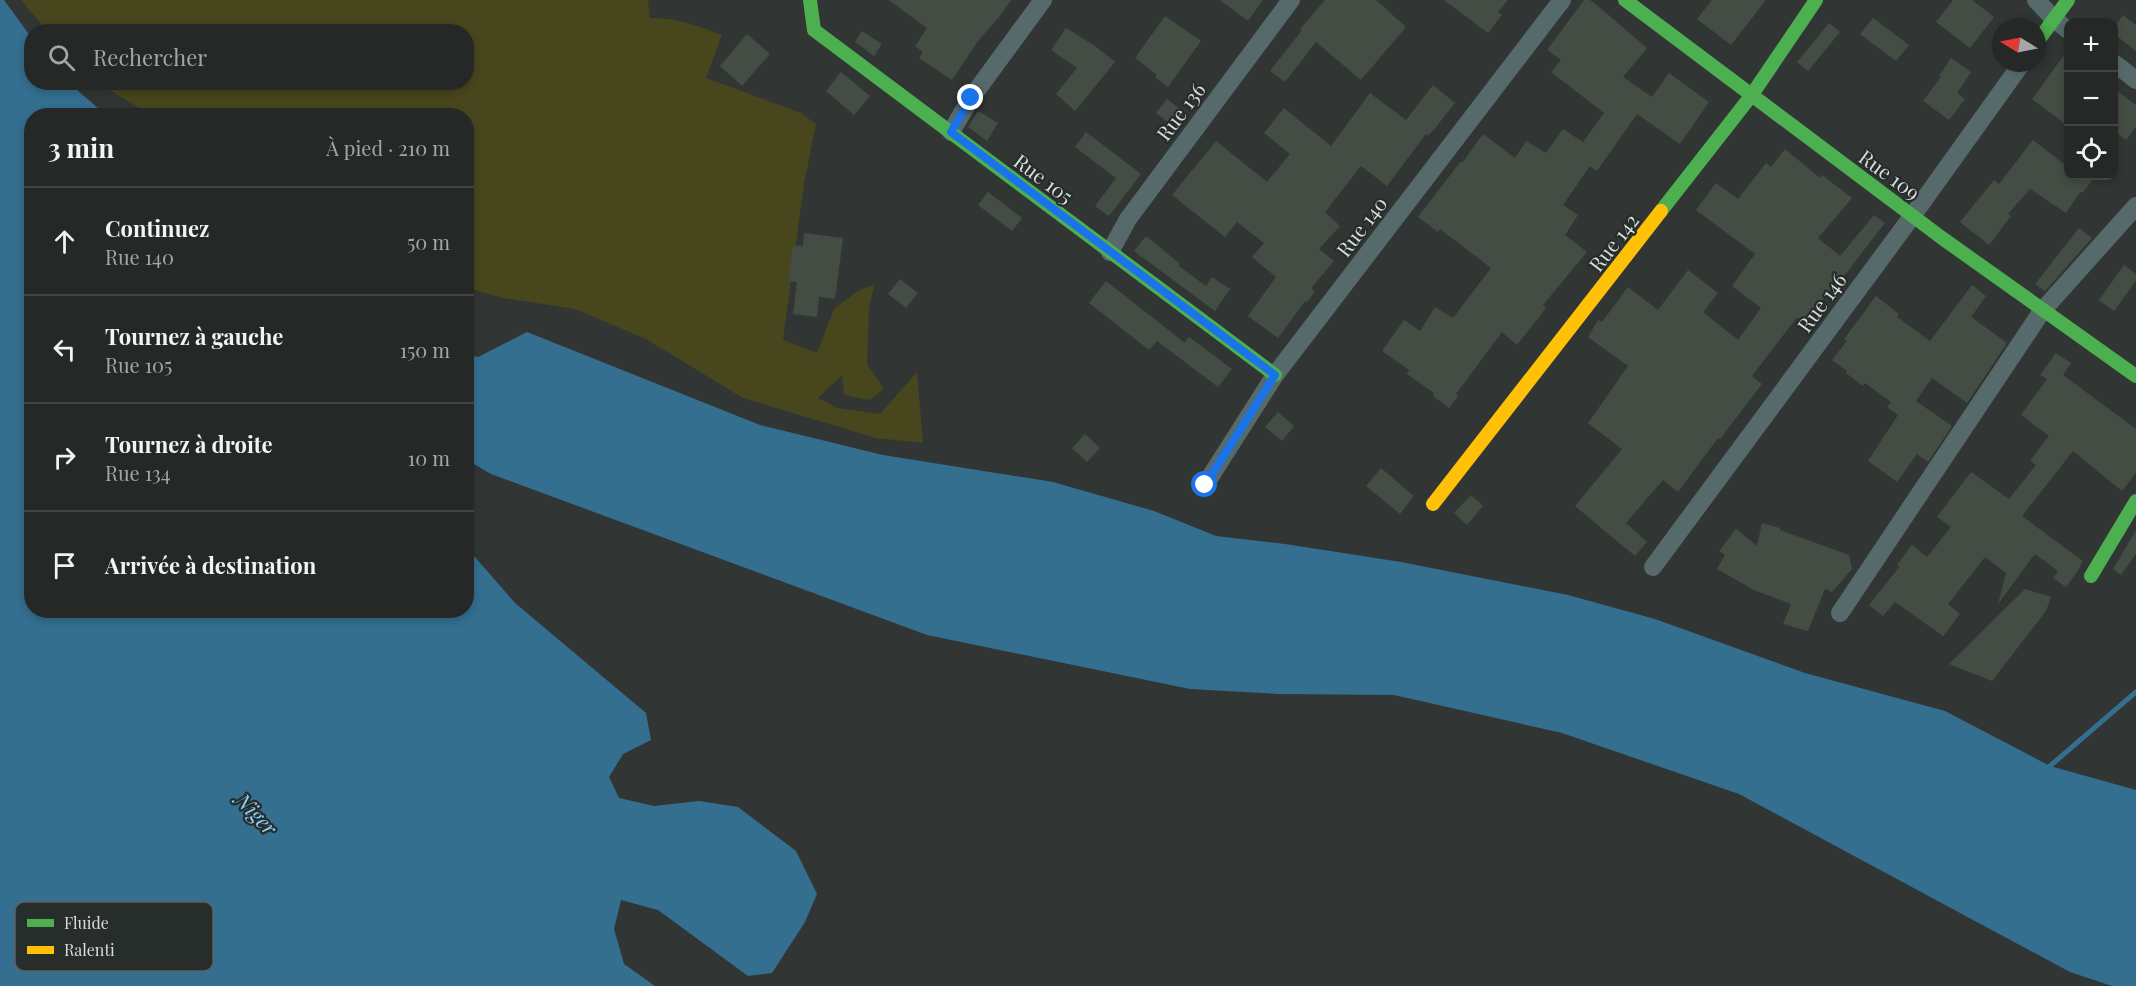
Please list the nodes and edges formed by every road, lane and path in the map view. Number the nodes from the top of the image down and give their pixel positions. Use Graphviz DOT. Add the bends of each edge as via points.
graph roads {
  1 [pos="810,0"];
  2 [pos="1043,0"];
  3 [pos="1291,0"];
  4 [pos="1562,0"];
  5 [pos="1625,0"];
  6 [pos="1816,0"];
  7 [pos="2036,0"];
  8 [pos="2068,0"];
  9 [pos="2061,24"];
  10 [pos="2046,35"];
  11 [pos="2118,66"];
  12 [pos="2016,72"];
  13 [pos="2136,80"];
  14 [pos="1751,96"];
  15 [pos="951,132"];
  16 [pos="2136,206"];
  17 [pos="1913,215"];
  18 [pos="1110,252"];
  19 [pos="2042,311"];
  20 [pos="1275,375"];
  21 [pos="2136,376"];
  22 [pos="1205,485"];
  23 [pos="2136,501"];
  24 [pos="1433,504"];
  25 [pos="1653,567"];
  26 [pos="2091,576"];
  27 [pos="1840,613"];
  1 -- 15 [label="street, Rue 105" via="814,30"];
  2 -- 15 [label="street" via="971,98"];
  3 -- 18 [label="street, Rue 136" via="1128,219"];
  4 -- 20 [label="street, Rue 140"];
  5 -- 14 [label="street, Rue 109"];
  6 -- 14 [label="street, Rue 142"];
  7 -- 9 [label="street"];
  8 -- 9 [label="street"];
  9 -- 10 [label="street"];
  11 -- 13 [label="street"];
  12 -- 17 [label="street, Rue 146"];
  14 -- 17 [label="street, Rue 109"];
  14 -- 24 [label="street, Rue 142"];
  15 -- 18 [label="street, Rue 105"];
  16 -- 19 [label="street"];
  17 -- 19 [label="street, Rue 109"];
  17 -- 25 [label="street, Rue 146"];
  18 -- 20 [label="street, Rue 105"];
  19 -- 21 [label="street, Rue 109"];
  19 -- 27 [label="street"];
  20 -- 22 [label="street, Rue 140"];
  23 -- 26 [label="street"];
}
